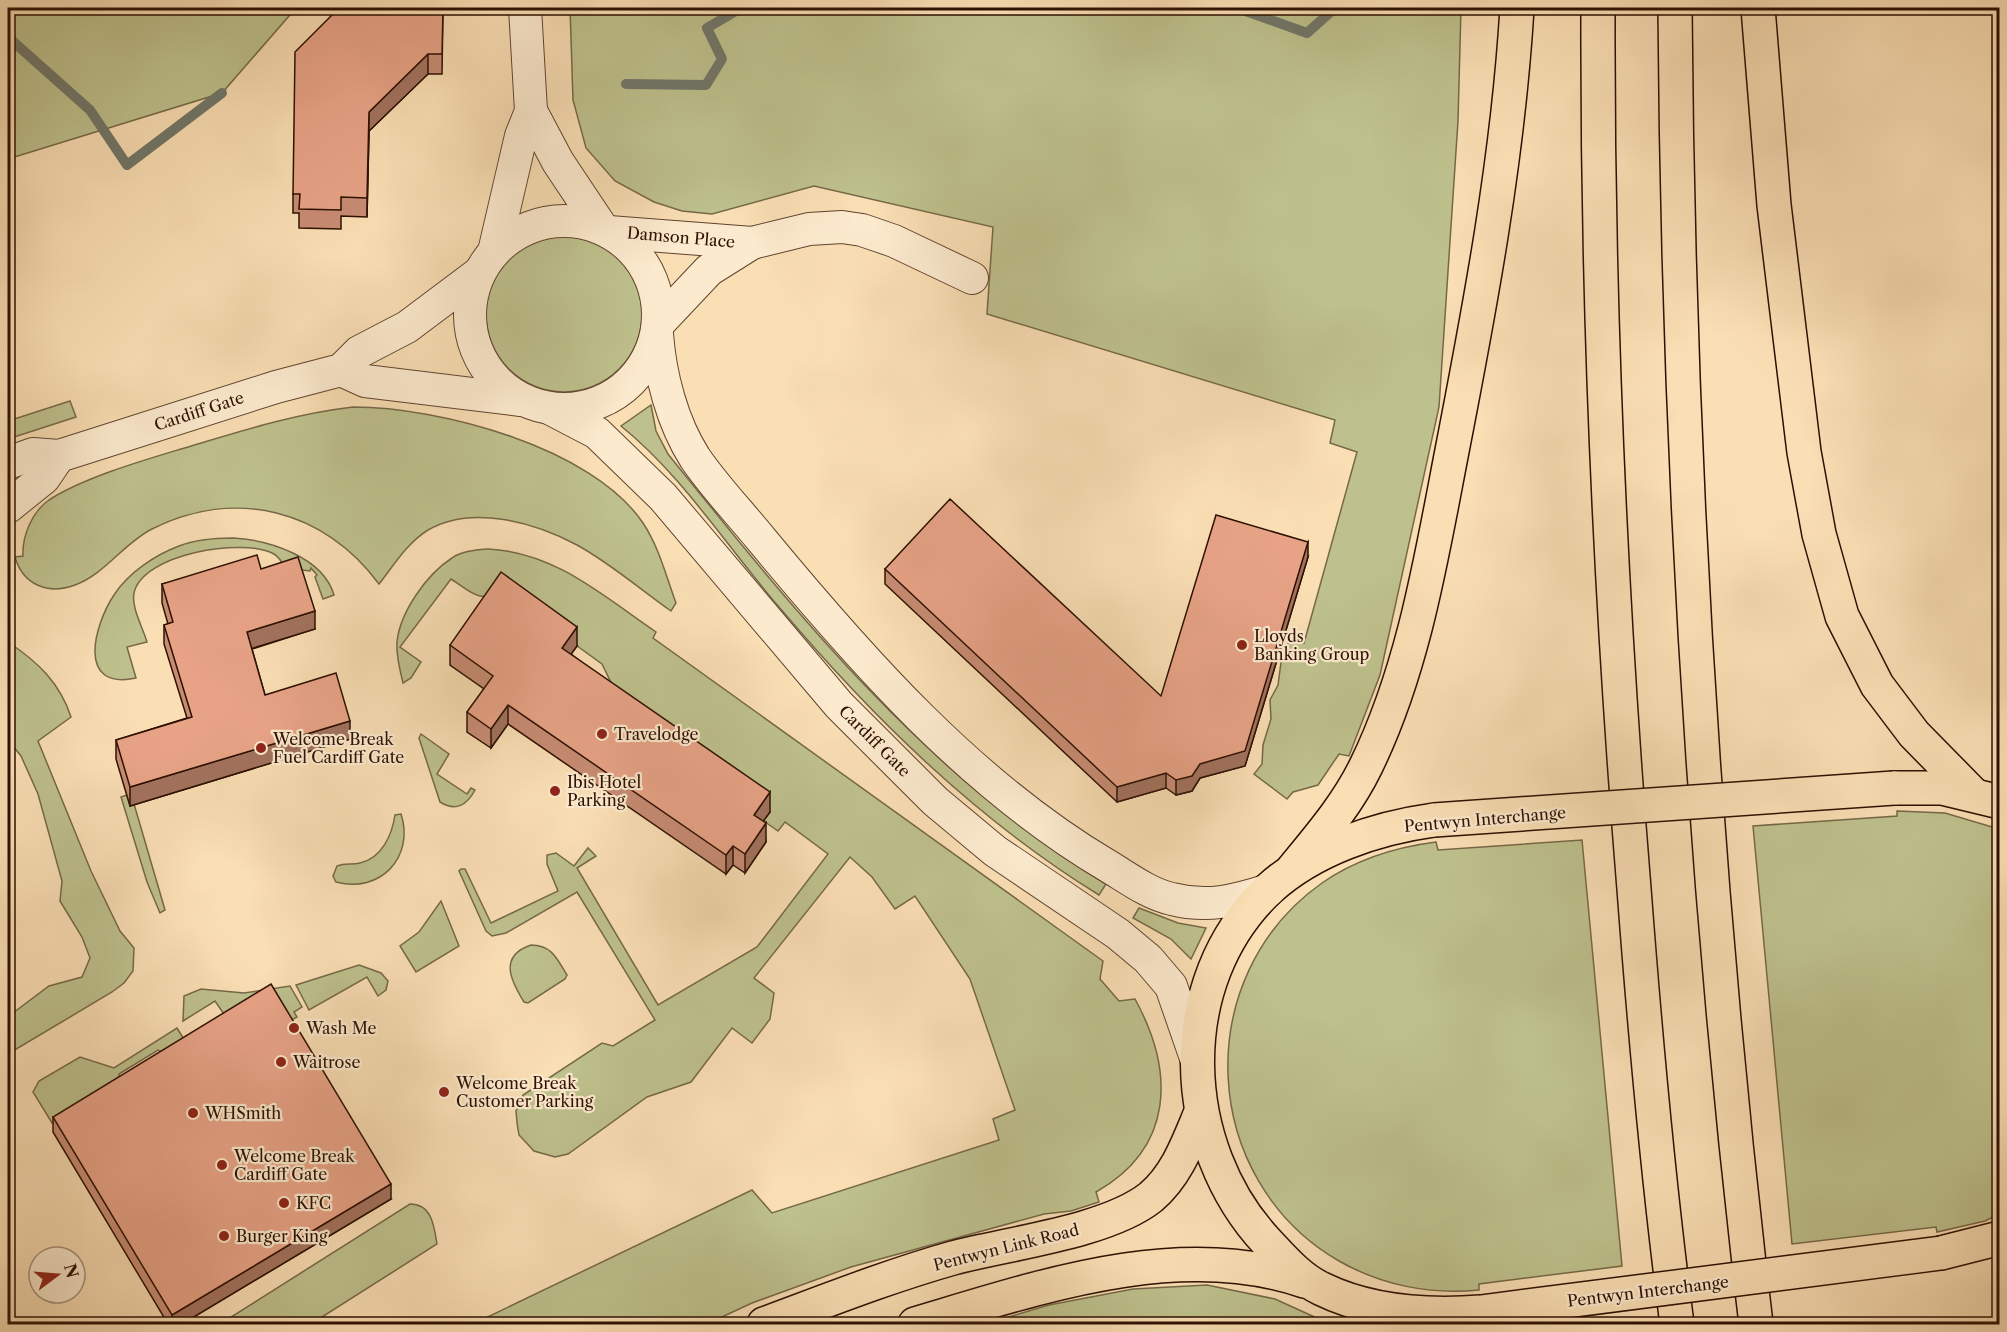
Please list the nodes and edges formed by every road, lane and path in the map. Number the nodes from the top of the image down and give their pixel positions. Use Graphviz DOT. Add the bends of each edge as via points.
graph roads {
  1 [pos="525,8"];
  2 [pos="1517,8"];
  3 [pos="1598,8"];
  4 [pos="1676,8"];
  5 [pos="1758,8"];
  6 [pos="531,111"];
  7 [pos="606,230"];
  8 [pos="752,243"];
  9 [pos="486,262"];
  10 [pos="972,278"];
  11 [pos="658,328"];
  12 [pos="341,370"];
  13 [pos="521,399"];
  14 [pos="551,409"];
  15 [pos="59,456"];
  16 [pos="8,463"];
  17 [pos="8,507"];
  18 [pos="1986,798"];
  19 [pos="1281,880"];
  20 [pos="1198,1062"];
  21 [pos="1201,1112"];
  22 [pos="2000,1238"];
  23 [pos="1311,1283"];
  24 [pos="1378,1315"];
  25 [pos="764,1324"];
  26 [pos="915,1324"];
  27 [pos="1677,1324"];
  28 [pos="1756,1324"];
  1 -- 6 [label="street"];
  2 -- 19 [label="main road" via="1487,270 1425,583 1402,671 1367,765 1340,810"];
  3 -- 27 [label="main road" via="1602,340 1612,610 1644,1020"];
  4 -- 28 [label="main road" via="1678,252 1697,697 1728,1066"];
  5 -- 18 [label="main road" via="1774,205 1804,452 1819,534 1839,606 1877,685 1893,708 1925,747"];
  6 -- 7 [label="street" via="558,162"];
  6 -- 9 [label="street"];
  7 -- 8 [label="street, Damson Place"];
  7 -- 9 [label="street, Cardiff Gate" via="573,220 539,224 510,237"];
  7 -- 11 [label="street, Cardiff Gate" via="636,253 654,282"];
  8 -- 10 [label="street, Damson Place" via="809,229 862,230"];
  8 -- 11 [label="street, Damson Place" via="710,270"];
  9 -- 12 [label="street, Cardiff Gate" via="407,327 359,352"];
  9 -- 13 [label="street, Cardiff Gate" via="470,314 475,346 489,373"];
  11 -- 14 [label="street, Cardiff Gate" via="648,360 616,394 584,408"];
  11 -- 19 [label="street, Cardiff Gate" via="659,365 682,434 695,458 843,635 997,786 1063,837 1158,894 1179,901 1217,904"];
  12 -- 13 [label="street, Cardiff Gate" via="365,381"];
  12 -- 15 [label="street, Cardiff Gate"];
  13 -- 14 [label="street, Cardiff Gate"];
  14 -- 20 [label="street, Cardiff Gate" via="597,433 633,466 839,705 935,801 995,851 1118,934 1148,959 1171,986"];
  15 -- 16 [label="street, Cardiff Gate" via="33,454"];
  15 -- 17 [label="street" via="44,478"];
  18 -- 19 [label="main road, Pentwyn Interchange, bridge" via="1942,788 1894,789 1434,820 1373,834"];
  19 -- 20 [label="main road, Pentwyn Interchange" via="1245,918 1216,968 1201,1016"];
  20 -- 21 [label="main road, Pentwyn Interchange"];
  21 -- 23 [label="main road, Pentwyn Interchange" via="1220,1172 1237,1205 1276,1252"];
  21 -- 25 [label="main road, Pentwyn Link Road" via="1167,1181 1128,1212 1098,1224 952,1258"];
  22 -- 24 [label="main road, Pentwyn Interchange, bridge" via="1941,1253 1481,1312"];
  23 -- 24 [label="main road, Pentwyn Interchange"];
  23 -- 26 [label="main road" via="1242,1265 1176,1264 1074,1281"];
}
